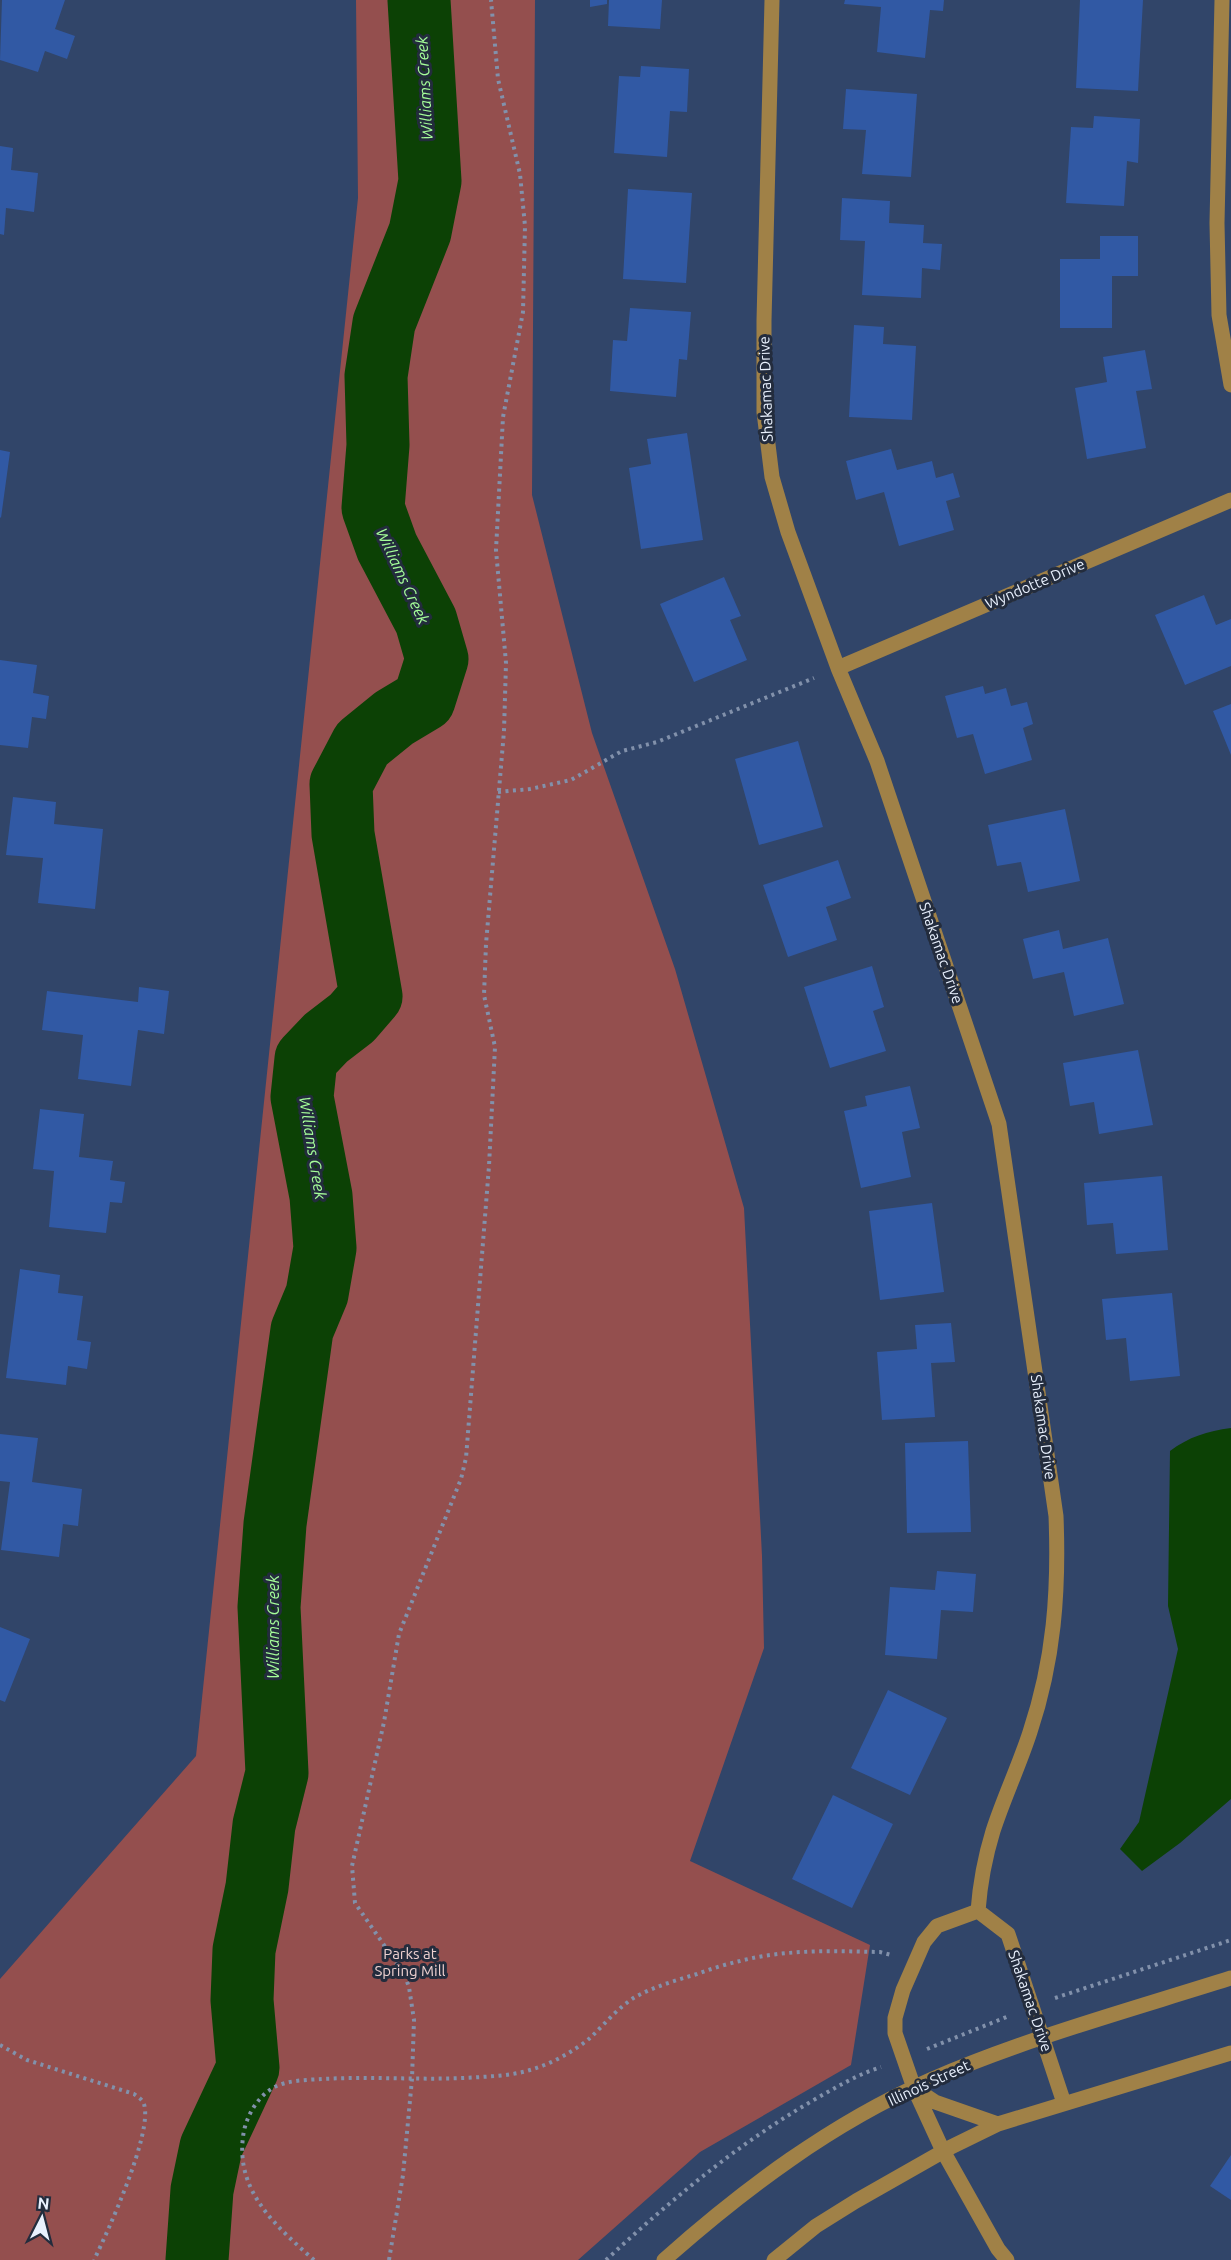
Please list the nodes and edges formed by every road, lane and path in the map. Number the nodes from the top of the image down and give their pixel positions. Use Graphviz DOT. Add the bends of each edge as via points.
graph roads {
  1 [pos="491,0"];
  2 [pos="772,0"];
  3 [pos="1222,0"];
  4 [pos="1231,385"];
  5 [pos="1231,500"];
  6 [pos="838,668"];
  7 [pos="498,792"];
  8 [pos="978,1911"];
  9 [pos="915,1960"];
  10 [pos="1231,1978"];
  11 [pos="1043,2038"];
  12 [pos="0,2045"];
  13 [pos="1231,2053"];
  14 [pos="412,2079"];
  15 [pos="914,2088"];
  16 [pos="1064,2103"];
  17 [pos="998,2124"];
  18 [pos="943,2151"];
  19 [pos="94,2260"];
  20 [pos="314,2260"];
  21 [pos="388,2260"];
  22 [pos="664,2260"];
  23 [pos="774,2260"];
  24 [pos="1007,2260"];
  1 -- 7 [label="path" via="498,79 520,174 525,226 523,312 503,417 496,550 506,663"];
  2 -- 6 [label="street, Shakamac Drive" via="764,412 776,488 788,532"];
  3 -- 4 [label="street" via="1219,315"];
  5 -- 6 [label="street, Wyndotte Drive"];
  6 -- 7 [label="path" via="657,742 622,751 571,780"];
  6 -- 8 [label="street, Shakamac Drive" via="877,761 999,1124 1056,1516 1055,1623 1046,1675 1030,1733 993,1832"];
  7 -- 14 [label="path" via="484,995 495,1047 491,1131 466,1458 399,1634 352,1866 355,1903 395,1959 409,1987 414,2020"];
  8 -- 9 [label="street" via="937,1926"];
  8 -- 11 [label="street, Shakamac Drive" via="1008,1935"];
  9 -- 14 [label="path" via="880,1952 840,1951 741,1960 638,1996 587,2040 541,2067 514,2074"];
  9 -- 15 [label="street" via="895,2018 897,2043"];
  10 -- 11 [label="street, Illinois Street"];
  11 -- 15 [label="street, Illinois Street"];
  11 -- 16 [label="street, Shakamac Drive"];
  12 -- 19 [label="path" via="27,2060 134,2094 145,2106 132,2170"];
  13 -- 16 [label="street"];
  14 -- 20 [label="path" via="288,2083 263,2095 254,2107 243,2133 242,2159 247,2183 268,2214"];
  14 -- 21 [label="path" via="403,2175"];
  15 -- 17 [label="street" via="935,2102"];
  15 -- 18 [label="street"];
  15 -- 22 [label="street, Illinois Street" via="805,2149 759,2180"];
  16 -- 17 [label="street"];
  17 -- 18 [label="street"];
  18 -- 23 [label="street" via="816,2226"];
  18 -- 24 [label="street"];
}
